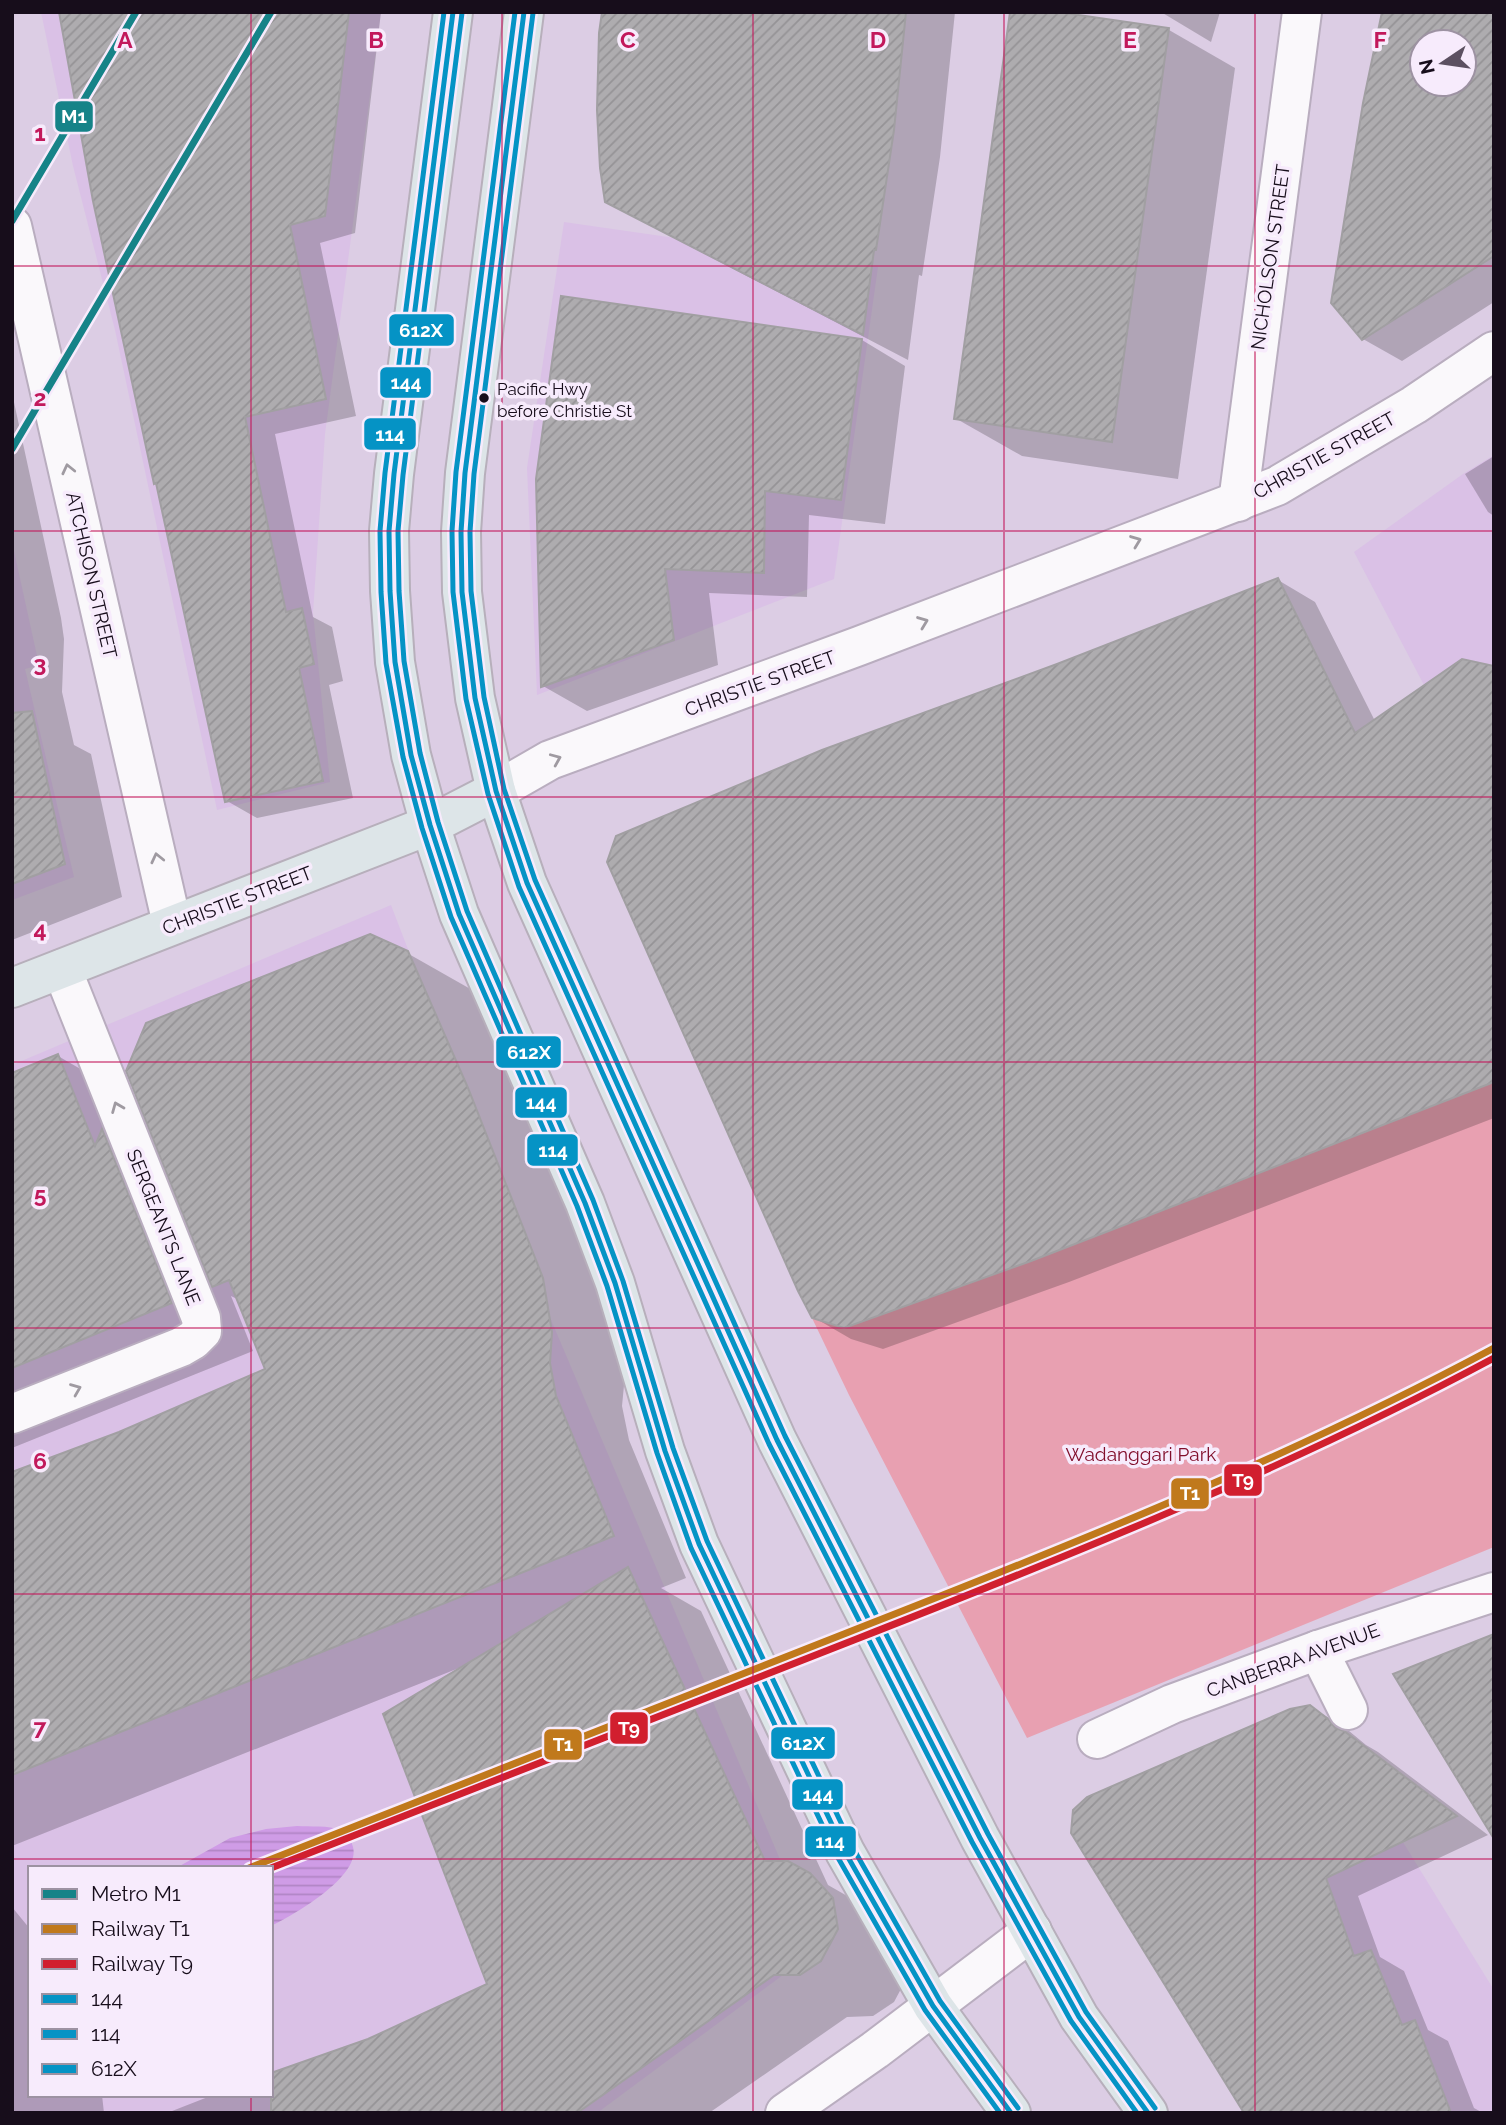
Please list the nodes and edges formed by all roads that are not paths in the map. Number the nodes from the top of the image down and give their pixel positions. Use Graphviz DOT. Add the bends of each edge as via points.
graph roads {
  1 [pos="453,12"];
  2 [pos="524,12"];
  3 [pos="1302,12"];
  4 [pos="12,226"];
  5 [pos="1494,351"];
  6 [pos="1238,502"];
  7 [pos="496,791"];
  8 [pos="430,825"];
  9 [pos="172,925"];
  10 [pos="62,969"];
  11 [pos="12,988"];
  12 [pos="12,1414"];
  13 [pos="1494,1591"];
  14 [pos="1318,1650"];
  15 [pos="1348,1710"];
  16 [pos="1097,1739"];
  17 [pos="1032,1931"];
  18 [pos="933,2006"];
  19 [pos="785,2113"];
  20 [pos="1011,2113"];
  21 [pos="1148,2113"];
  1 -- 8 [label="main road" via="389,531 395,662 411,755"];
  2 -- 7 [label="main road" via="461,532 462,592 475,698"];
  3 -- 6 [label="street, NICHOLSON STREET"];
  9 -- 4 [label="street, ATCHISON STREET, one-way"];
  5 -- 6 [label="street, CHRISTIE STREET" via="1414,405 1277,486"];
  7 -- 6 [label="street, CHRISTIE STREET, one-way" via="550,760"];
  7 -- 8 [label="main road, CHRISTIE STREET"];
  7 -- 17 [label="main road" via="527,883 777,1440 957,1796"];
  8 -- 9 [label="main road, CHRISTIE STREET"];
  8 -- 18 [label="main road" via="458,914 585,1203 615,1283 665,1451 699,1544 845,1852"];
  9 -- 10 [label="main road, CHRISTIE STREET"];
  10 -- 11 [label="main road, CHRISTIE STREET"];
  12 -- 10 [label="street, SERGEANTS LANE, one-way" via="181,1347 202,1331 201,1318"];
  13 -- 14 [label="street, CANBERRA AVENUE"];
  14 -- 15 [label="street"];
  14 -- 16 [label="street, CANBERRA AVENUE" via="1172,1704"];
  17 -- 18 [label="street"];
  17 -- 21 [label="main road" via="1079,2017"];
  18 -- 19 [label="street"];
  18 -- 20 [label="main road"];
}
